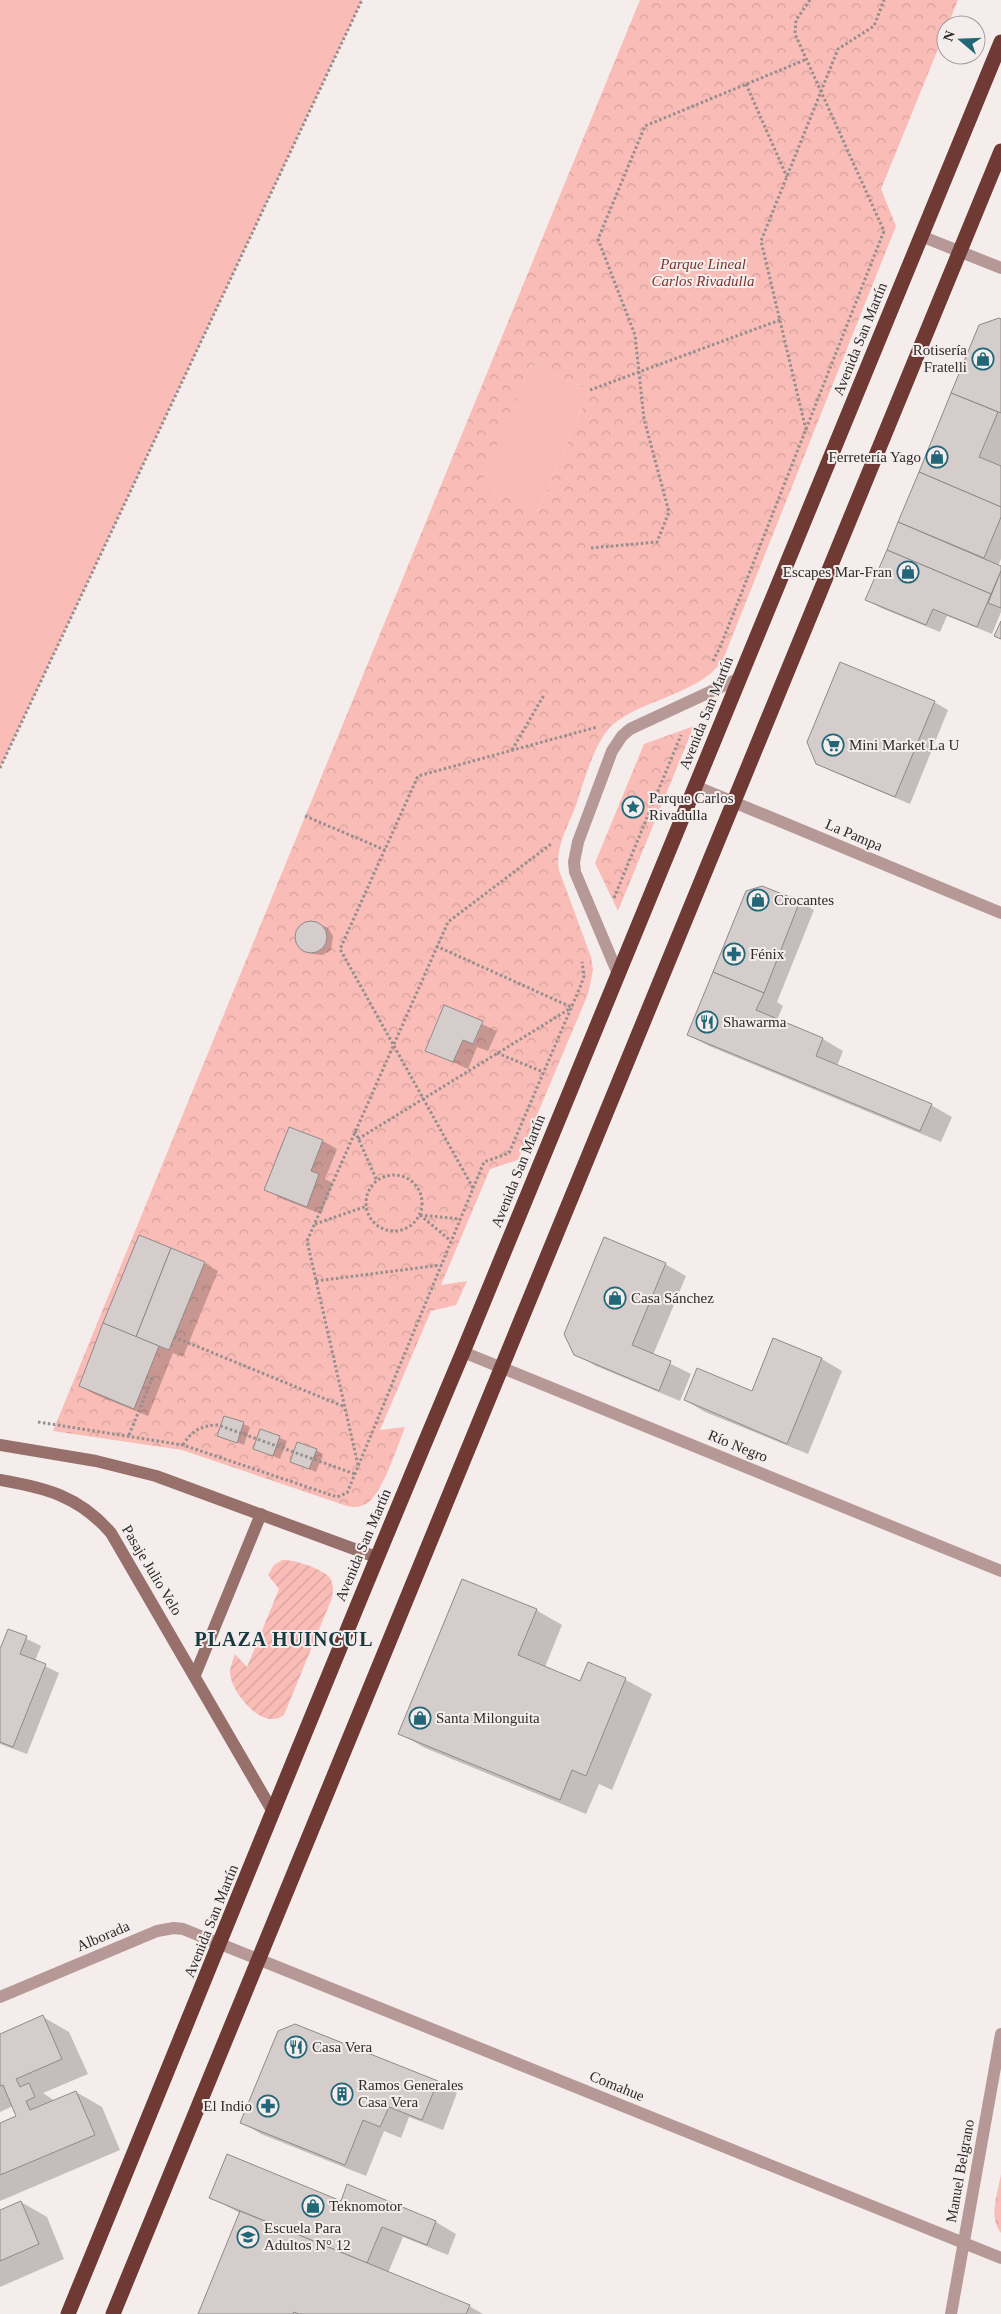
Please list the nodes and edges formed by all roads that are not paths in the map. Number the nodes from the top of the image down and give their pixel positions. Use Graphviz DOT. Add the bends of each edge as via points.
graph roads {
  1 [pos="1001,42"];
  2 [pos="1001,151"];
  3 [pos="921,236"];
  4 [pos="960,251"];
  5 [pos="1001,268"];
  6 [pos="740,678"];
  7 [pos="695,786"];
  8 [pos="734,802"];
  9 [pos="1001,913"];
  10 [pos="618,974"];
  11 [pos="463,1352"];
  12 [pos="502,1368"];
  13 [pos="0,1445"];
  14 [pos="0,1480"];
  15 [pos="261,1514"];
  16 [pos="376,1558"];
  17 [pos="1001,1571"];
  18 [pos="195,1675"];
  19 [pos="273,1812"];
  20 [pos="221,1944"];
  21 [pos="259,1959"];
  22 [pos="0,1997"];
  23 [pos="1001,2034"];
  24 [pos="964,2243"];
  25 [pos="1001,2258"];
  26 [pos="68,2314"];
  27 [pos="113,2314"];
  28 [pos="951,2314"];
  1 -- 3 [label="highway, Avenida San Martín"];
  2 -- 4 [label="highway"];
  3 -- 4 [label="street"];
  3 -- 6 [label="highway, Avenida San Martín"];
  4 -- 5 [label="street"];
  4 -- 8 [label="highway"];
  6 -- 7 [label="highway, Avenida San Martín"];
  6 -- 10 [label="street" via="630,729 612,751 578,842 574,862"];
  7 -- 8 [label="street, La Pampa"];
  7 -- 10 [label="highway, Avenida San Martín"];
  8 -- 9 [label="street, La Pampa"];
  8 -- 12 [label="highway"];
  10 -- 11 [label="highway, Avenida San Martín"];
  11 -- 12 [label="street, Río Negro"];
  11 -- 16 [label="highway, Avenida San Martín"];
  12 -- 17 [label="street, Río Negro"];
  12 -- 21 [label="highway"];
  13 -- 15 [label="main road" via="141,1472"];
  14 -- 18 [label="main road, Pasaje Julio Velo" via="59,1494 88,1509 100,1520 120,1546"];
  15 -- 16 [label="main road"];
  15 -- 18 [label="main road"];
  16 -- 19 [label="highway, Avenida San Martín"];
  18 -- 19 [label="main road, Pasaje Julio Velo"];
  19 -- 20 [label="highway, Avenida San Martín"];
  20 -- 21 [label="street, Comahue"];
  20 -- 22 [label="street, Alborada" via="174,1928 157,1931"];
  20 -- 26 [label="highway, Avenida San Martín"];
  21 -- 24 [label="street, Comahue"];
  21 -- 27 [label="highway"];
  23 -- 24 [label="street, Manuel Belgrano"];
  24 -- 25 [label="street, Comahue"];
  24 -- 28 [label="street, Manuel Belgrano"];
}
